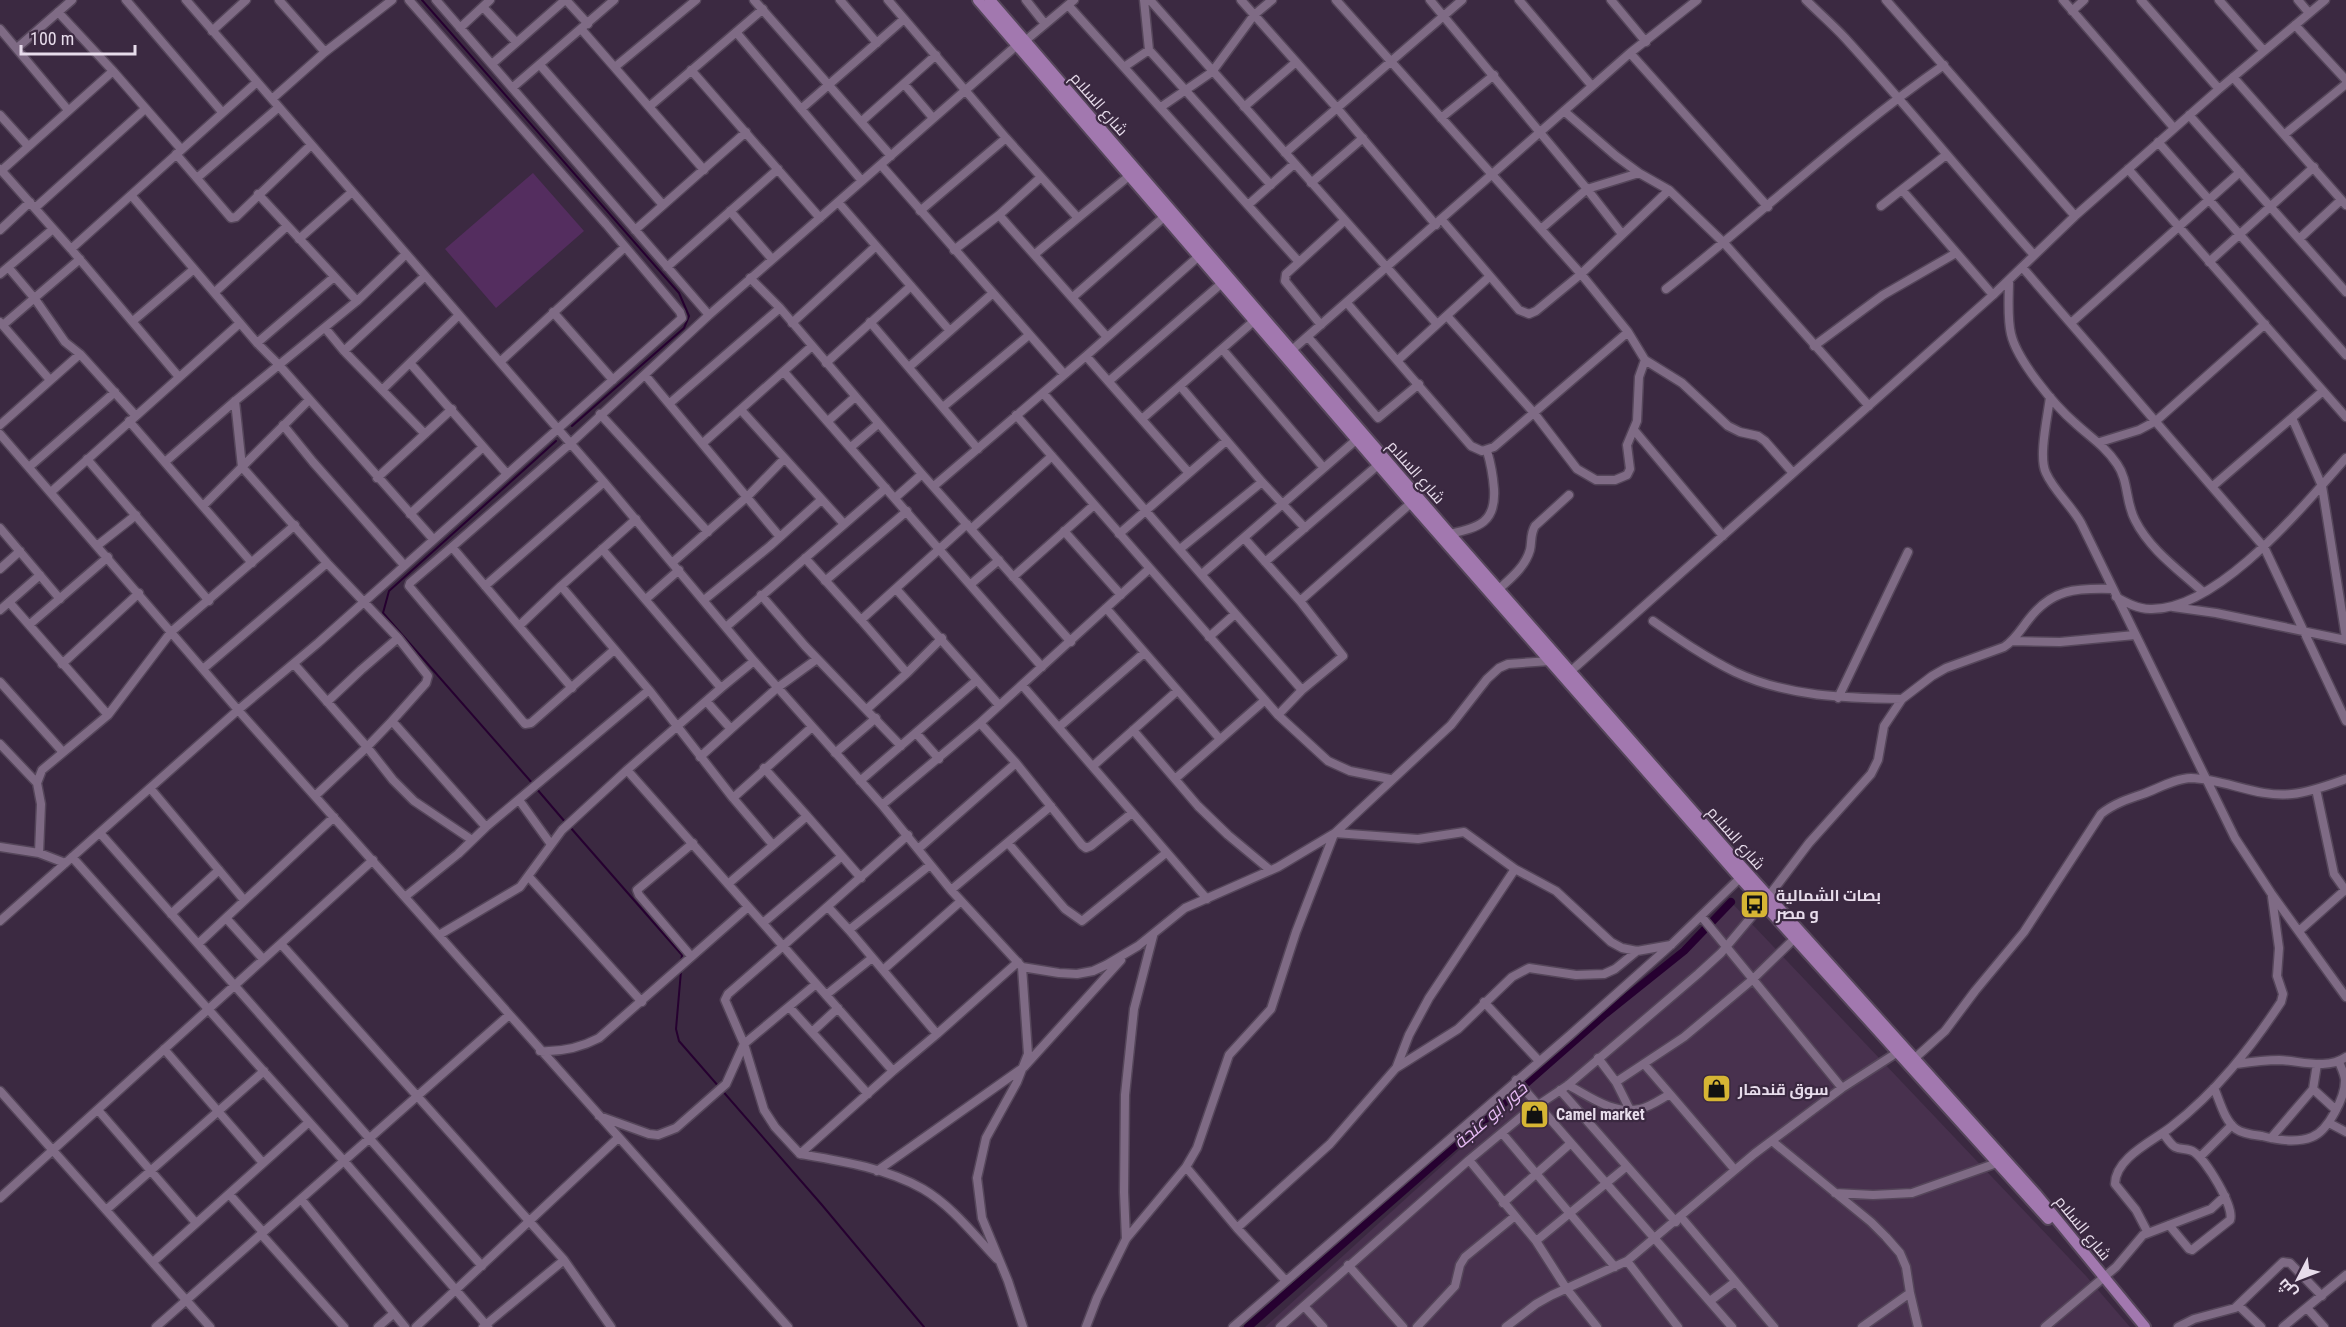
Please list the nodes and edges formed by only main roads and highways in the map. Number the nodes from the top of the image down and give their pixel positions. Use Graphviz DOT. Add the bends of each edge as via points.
graph roads {
  1 [pos="978,0"];
  2 [pos="990,0"];
  3 [pos="1021,43"];
  4 [pos="1766,900"];
  5 [pos="2103,1277"];
  6 [pos="2145,1327"];
  1 -- 3 [label="main road, شارع السلام"];
  2 -- 3 [label="main road, شارع السلام"];
  3 -- 4 [label="main road, شارع السلام" via="1292,350"];
  3 -- 4 [label="main road, شارع السلام" via="1129,176 1356,440 1740,878"];
  4 -- 5 [label="main road, شارع السلام" via="1915,1058 2036,1194"];
  4 -- 5 [label="main road, شارع السلام" via="1898,1053 2097,1275"];
  5 -- 6 [label="main road"];
}
